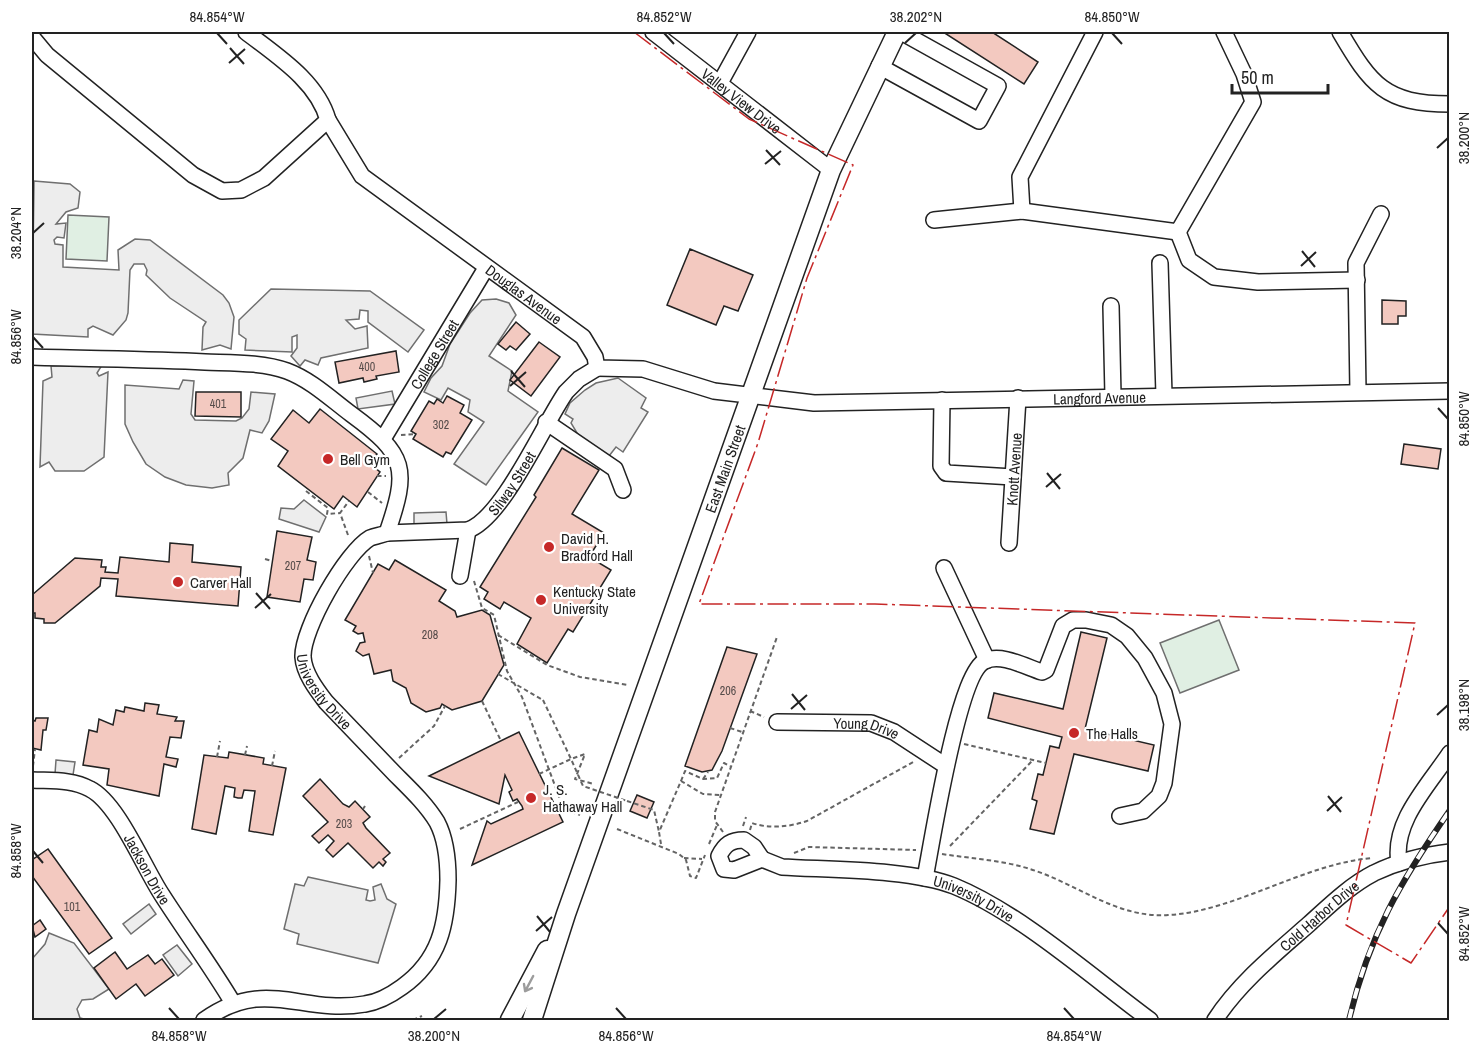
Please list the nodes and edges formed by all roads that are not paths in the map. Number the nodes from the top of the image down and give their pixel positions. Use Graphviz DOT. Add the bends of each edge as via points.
graph roads {
  1 [pos="246,32"];
  2 [pos="653,32"];
  3 [pos="748,32"];
  4 [pos="899,32"];
  5 [pos="1095,32"];
  6 [pos="1224,32"];
  7 [pos="1340,32"];
  8 [pos="32,37"];
  9 [pos="879,66"];
  10 [pos="720,83"];
  11 [pos="1449,104"];
  12 [pos="328,120"];
  13 [pos="831,170"];
  14 [pos="1022,211"];
  15 [pos="1381,214"];
  16 [pos="934,220"];
  17 [pos="1178,232"];
  18 [pos="1160,263"];
  19 [pos="486,268"];
  20 [pos="1357,280"];
  21 [pos="1111,306"];
  22 [pos="32,357"];
  23 [pos="597,368"];
  24 [pos="1449,390"];
  25 [pos="1358,392"];
  26 [pos="751,393"];
  27 [pos="1164,395"];
  28 [pos="1113,396"];
  29 [pos="1018,398"];
  30 [pos="942,400"];
  31 [pos="546,422"];
  32 [pos="388,438"];
  33 [pos="1013,477"];
  34 [pos="623,490"];
  35 [pos="468,530"];
  36 [pos="387,533"];
  37 [pos="1009,543"];
  38 [pos="944,568"];
  39 [pos="467,579"];
  40 [pos="992,659"];
  41 [pos="777,723"];
  42 [pos="1449,753"];
  43 [pos="946,766"];
  44 [pos="32,774"];
  45 [pos="1120,816"];
  46 [pos="1449,852"];
  47 [pos="762,859"];
  48 [pos="1399,863"];
  49 [pos="925,878"];
  50 [pos="566,914"];
  51 [pos="233,1003"];
  52 [pos="204,1020"];
  53 [pos="510,1020"];
  54 [pos="532,1020"];
  55 [pos="1150,1020"];
  56 [pos="1215,1020"];
  1 -- 12 [label="street, Douglas Avenue" via="299,74 325,108"];
  2 -- 10 [label="street, Valley View Drive"];
  3 -- 10 [label="street"];
  4 -- 9 [label="main road, East Main Street"];
  4 -- 9 [label="street" via="998,86 979,121"];
  5 -- 14 [label="street" via="1020,177"];
  6 -- 17 [label="street" via="1253,102"];
  7 -- 11 [label="street" via="1366,71 1392,96 1412,103"];
  8 -- 12 [label="street" via="47,54 193,175 222,190 241,190 264,178"];
  9 -- 13 [label="main road, East Main Street"];
  10 -- 13 [label="street, Valley View Drive"];
  12 -- 19 [label="street, Douglas Avenue" via="362,176"];
  13 -- 26 [label="main road, East Main Street"];
  14 -- 16 [label="street"];
  14 -- 17 [label="street"];
  15 -- 20 [label="street" via="1356,263"];
  17 -- 20 [label="street" via="1189,260 1214,277 1258,282"];
  18 -- 27 [label="street"];
  19 -- 23 [label="street, Douglas Avenue" via="583,337"];
  19 -- 32 [label="street, College Street"];
  20 -- 25 [label="street"];
  21 -- 28 [label="street"];
  22 -- 32 [label="street" via="216,362 285,370"];
  23 -- 26 [label="street" via="643,369 714,391"];
  23 -- 31 [label="street, Silway Street" via="566,392"];
  24 -- 25 [label="street, Langford Avenue"];
  25 -- 27 [label="street, Langford Avenue"];
  26 -- 30 [label="street, Langford Avenue" via="814,403"];
  26 -- 50 [label="main road, East Main Street"];
  27 -- 28 [label="street, Langford Avenue"];
  28 -- 29 [label="street, Langford Avenue"];
  29 -- 30 [label="street, Langford Avenue"];
  29 -- 33 [label="street, Knott Avenue"];
  30 -- 33 [label="street" via="941,466 946,473"];
  31 -- 34 [label="street" via="615,469"];
  31 -- 35 [label="street, Silway Street" via="499,505 479,527"];
  32 -- 36 [label="street" via="398,461 401,493"];
  33 -- 37 [label="street, Knott Avenue"];
  35 -- 36 [label="street"];
  35 -- 39 [label="street"];
  36 -- 51 [label="street, University Drive" via="370,538 344,568 318,607 307,631 303,657 314,686 326,702 421,801 438,824 448,859 447,912 439,943 414,978 368,1004 318,1005 274,997"];
  38 -- 40 [label="street"];
  40 -- 43 [label="street" via="977,667 971,677"];
  40 -- 45 [label="street" via="1042,672 1063,626 1073,620 1111,625 1127,636 1145,658 1164,693 1172,741 1159,796 1143,812"];
  41 -- 43 [label="street, Young Drive" via="871,723 894,732"];
  42 -- 48 [label="street" via="1399,833"];
  43 -- 49 [label="street"];
  44 -- 51 [label="street, Jackson Drive" via="69,781 91,789 102,799"];
  46 -- 48 [label="street, Cold Harbor Drive" via="1418,855"];
  47 -- 47 [label="street" via="754,847 738,838 719,856 721,865 729,870"];
  47 -- 49 [label="street, University Drive" via="782,867"];
  48 -- 56 [label="street, Cold Harbor Drive" via="1348,889 1273,956"];
  49 -- 55 [label="street, University Drive" via="955,886 1013,918"];
  50 -- 53 [label="main road, East Main Street, one-way"];
  50 -- 54 [label="main road, East Main Street"];
  51 -- 52 [label="street, University Drive"];
}
